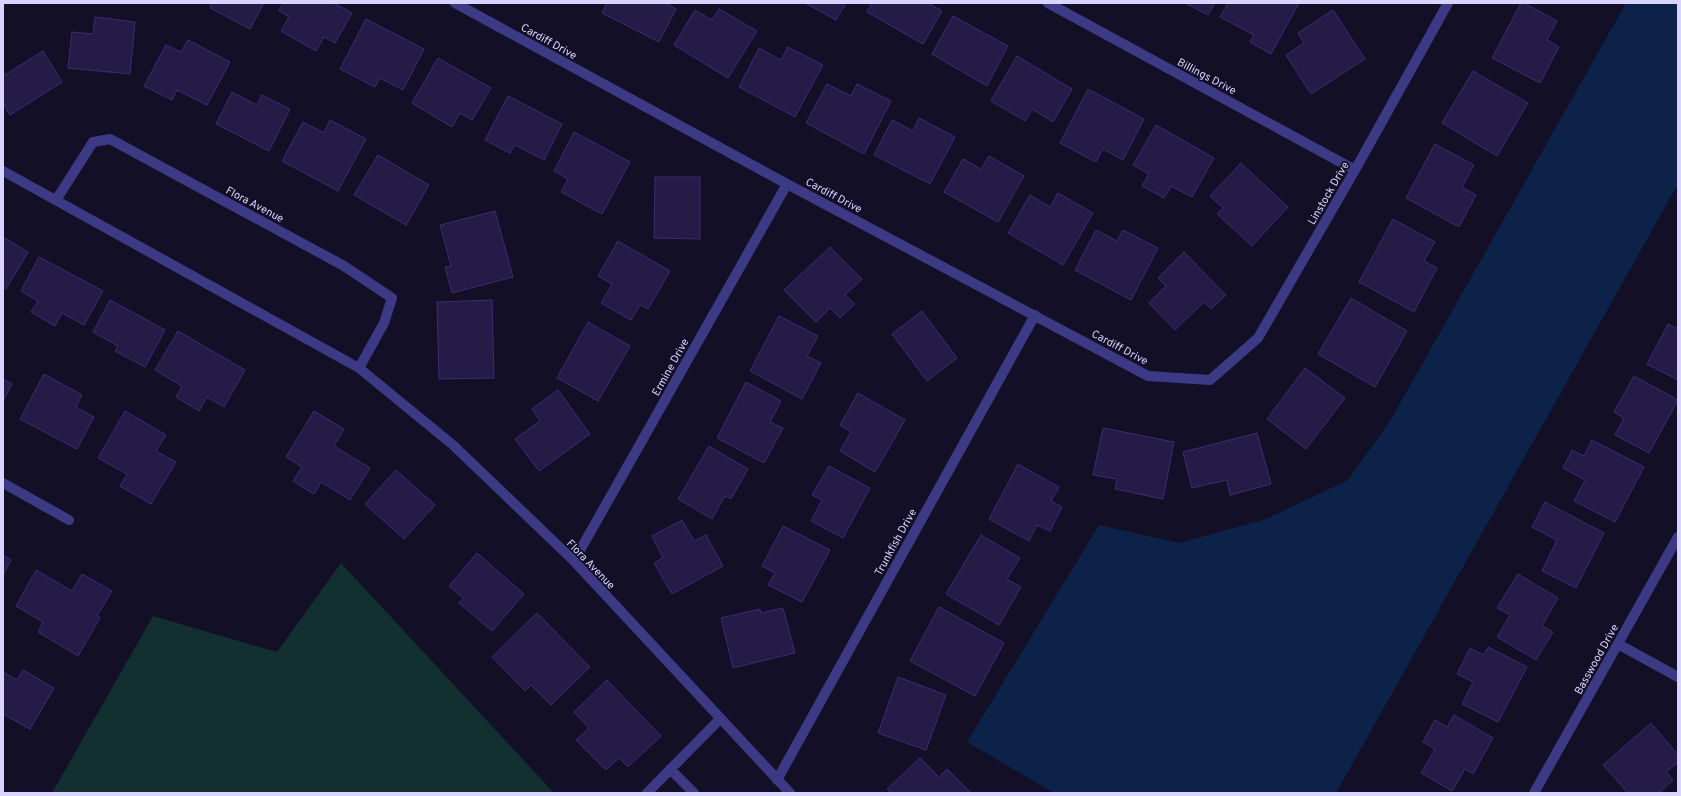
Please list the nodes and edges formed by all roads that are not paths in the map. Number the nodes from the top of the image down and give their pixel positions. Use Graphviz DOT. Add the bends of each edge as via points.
graph roads {
  1 [pos="455,3"];
  2 [pos="1048,3"];
  3 [pos="1448,3"];
  4 [pos="1355,170"];
  5 [pos="3,171"];
  6 [pos="786,184"];
  7 [pos="56,200"];
  8 [pos="1035,315"];
  9 [pos="359,368"];
  10 [pos="1210,380"];
  11 [pos="3,483"];
  12 [pos="69,520"];
  13 [pos="1678,537"];
  14 [pos="574,561"];
  15 [pos="1618,644"];
  16 [pos="1678,677"];
  17 [pos="720,719"];
  18 [pos="670,769"];
  19 [pos="776,780"];
  20 [pos="647,793"];
  21 [pos="694,793"];
  22 [pos="790,793"];
  23 [pos="1534,793"];
  1 -- 6 [label="street, Cardiff Drive"];
  2 -- 4 [label="street, Billings Drive"];
  3 -- 4 [label="street, Linstock Drive"];
  4 -- 10 [label="street, Linstock Drive" via="1258,338"];
  5 -- 7 [label="street, Flora Avenue"];
  6 -- 8 [label="street, Cardiff Drive"];
  6 -- 14 [label="street, Ermine Drive"];
  7 -- 9 [label="street, Flora Avenue"];
  7 -- 9 [label="street, Flora Avenue" via="93,142 110,139 337,262 392,298 384,323"];
  8 -- 10 [label="street, Cardiff Drive" via="1148,376"];
  8 -- 19 [label="street, Trunkfish Drive"];
  9 -- 14 [label="street, Flora Avenue" via="453,445"];
  11 -- 12 [label="street"];
  13 -- 15 [label="street, Basswood Drive"];
  14 -- 17 [label="street, Flora Avenue"];
  15 -- 16 [label="street"];
  15 -- 23 [label="street, Basswood Drive"];
  17 -- 18 [label="street"];
  17 -- 19 [label="street, Flora Avenue"];
  18 -- 20 [label="street"];
  18 -- 21 [label="street"];
  19 -- 22 [label="street, Flora Avenue"];
}
